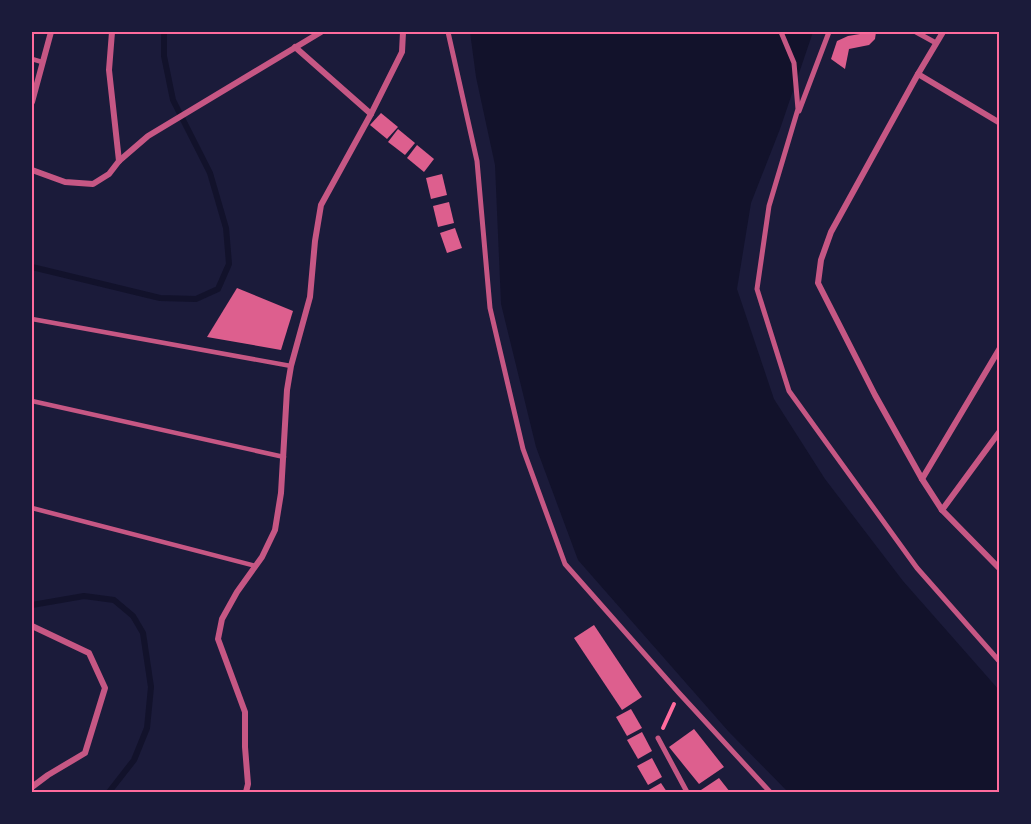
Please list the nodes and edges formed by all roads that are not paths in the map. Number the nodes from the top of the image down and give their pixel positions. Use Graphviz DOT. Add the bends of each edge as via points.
graph roads {
  1 [pos="51,32"];
  2 [pos="112,32"];
  3 [pos="321,32"];
  4 [pos="403,32"];
  5 [pos="448,32"];
  6 [pos="781,32"];
  7 [pos="829,32"];
  8 [pos="916,32"];
  9 [pos="943,32"];
  10 [pos="936,43"];
  11 [pos="295,47"];
  12 [pos="32,59"];
  13 [pos="42,62"];
  14 [pos="918,74"];
  15 [pos="32,102"];
  16 [pos="371,114"];
  17 [pos="999,123"];
  18 [pos="790,135"];
  19 [pos="119,161"];
  20 [pos="32,170"];
  21 [pos="32,319"];
  22 [pos="999,348"];
  23 [pos="291,366"];
  24 [pos="32,401"];
  25 [pos="999,431"];
  26 [pos="284,457"];
  27 [pos="922,479"];
  28 [pos="32,508"];
  29 [pos="942,510"];
  30 [pos="256,566"];
  31 [pos="999,569"];
  32 [pos="32,626"];
  33 [pos="999,662"];
  34 [pos="658,738"];
  35 [pos="32,787"];
  36 [pos="246,792"];
  37 [pos="687,792"];
  38 [pos="771,792"];
  1 -- 13 [label="street"];
  2 -- 19 [label="street" via="109,70"];
  3 -- 11 [label="street"];
  4 -- 16 [label="street" via="402,52"];
  5 -- 38 [label="street" via="477,161 489,308 523,450 565,564"];
  6 -- 18 [label="street" via="794,63 798,110"];
  7 -- 18 [label="street"];
  8 -- 10 [label="street"];
  9 -- 10 [label="street"];
  10 -- 14 [label="street"];
  11 -- 16 [label="street"];
  11 -- 19 [label="street" via="148,136"];
  12 -- 13 [label="lane"];
  13 -- 15 [label="street"];
  14 -- 17 [label="street"];
  14 -- 27 [label="street" via="831,232 818,283"];
  16 -- 23 [label="street" via="321,205 310,297"];
  18 -- 33 [label="street" via="769,206 757,289 789,391 916,568"];
  19 -- 20 [label="street" via="109,174 93,184 65,182"];
  21 -- 23 [label="lane"];
  22 -- 27 [label="street"];
  23 -- 26 [label="street"];
  24 -- 26 [label="lane"];
  25 -- 29 [label="street"];
  26 -- 30 [label="street" via="275,530"];
  27 -- 29 [label="street"];
  28 -- 30 [label="lane"];
  29 -- 31 [label="street"];
  30 -- 36 [label="street" via="222,619 218,639 245,712"];
  32 -- 35 [label="street" via="89,653 105,688 85,753"];
  34 -- 37 [label="street"];
}
